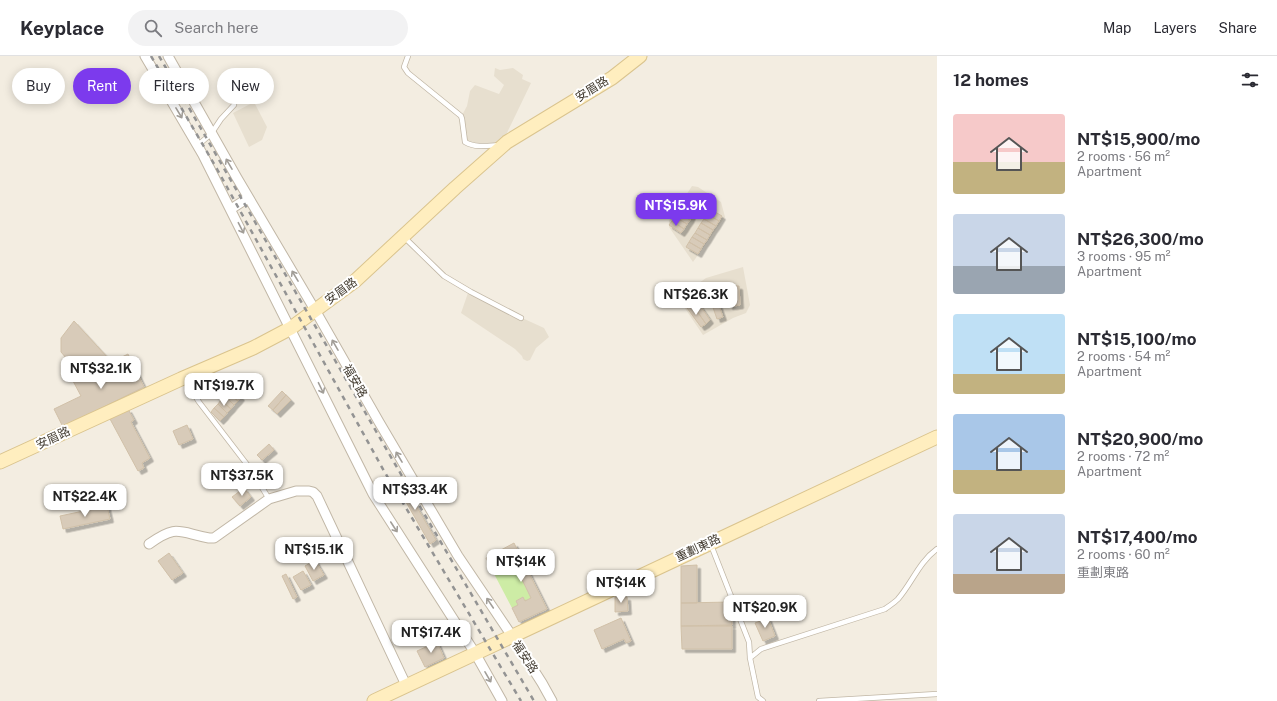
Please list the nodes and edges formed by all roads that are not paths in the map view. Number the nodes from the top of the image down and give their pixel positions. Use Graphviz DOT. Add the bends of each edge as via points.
graph roads {
  1 [pos="145,56"];
  2 [pos="168,56"];
  3 [pos="408,56"];
  4 [pos="640,56"];
  5 [pos="234,105"];
  6 [pos="211,134"];
  7 [pos="198,144"];
  8 [pos="505,144"];
  9 [pos="248,198"];
  10 [pos="231,209"];
  11 [pos="404,237"];
  12 [pos="315,310"];
  13 [pos="521,318"];
  14 [pos="291,328"];
  15 [pos="184,378"];
  16 [pos="937,437"];
  17 [pos="0,462"];
  18 [pos="269,499"];
  19 [pos="710,542"];
  20 [pos="149,544"];
  21 [pos="937,549"];
  22 [pos="512,636"];
  23 [pos="475,653"];
  24 [pos="750,658"];
  25 [pos="406,685"];
  26 [pos="937,694"];
  27 [pos="374,701"];
  28 [pos="502,701"];
  29 [pos="552,701"];
  30 [pos="763,701"];
  31 [pos="819,701"];
  1 -- 7 [label="street, one-way"];
  2 -- 6 [label="street, 福安路"];
  3 -- 8 [label="lane" via="404,67 408,73 461,116 465,142 477,146"];
  4 -- 8 [label="street, 安眉路" via="612,78"];
  5 -- 6 [label="lane" via="220,119"];
  6 -- 7 [label="lane"];
  9 -- 6 [label="street, 福安路, one-way"];
  7 -- 10 [label="street"];
  8 -- 11 [label="street, 安眉路"];
  9 -- 10 [label="street"];
  12 -- 9 [label="street, 福安路, one-way"];
  10 -- 14 [label="street, one-way"];
  11 -- 12 [label="street, 安眉路" via="356,281"];
  11 -- 13 [label="lane" via="444,276"];
  12 -- 14 [label="street, 安眉路"];
  22 -- 12 [label="street, 福安路, one-way" via="458,556"];
  14 -- 15 [label="street, 安眉路" via="253,348"];
  14 -- 23 [label="street, one-way" via="373,494"];
  15 -- 17 [label="street, 安眉路"];
  15 -- 18 [label="lane" via="199,402 252,471"];
  16 -- 19 [label="street, 重劃東路"];
  18 -- 20 [label="street" via="214,538 177,530 162,535"];
  18 -- 25 [label="street" via="296,491 309,491 317,496"];
  19 -- 22 [label="street, 重劃東路"];
  19 -- 24 [label="lane" via="749,642"];
  21 -- 24 [label="lane" via="923,562 897,600 885,609 761,649"];
  22 -- 23 [label="street, 重劃東路"];
  22 -- 29 [label="street, 福安路"];
  23 -- 25 [label="street, 重劃東路"];
  23 -- 28 [label="street, one-way"];
  24 -- 30 [label="lane" via="758,697"];
  25 -- 27 [label="street, 重劃東路"];
  26 -- 31 [label="lane"];
}
